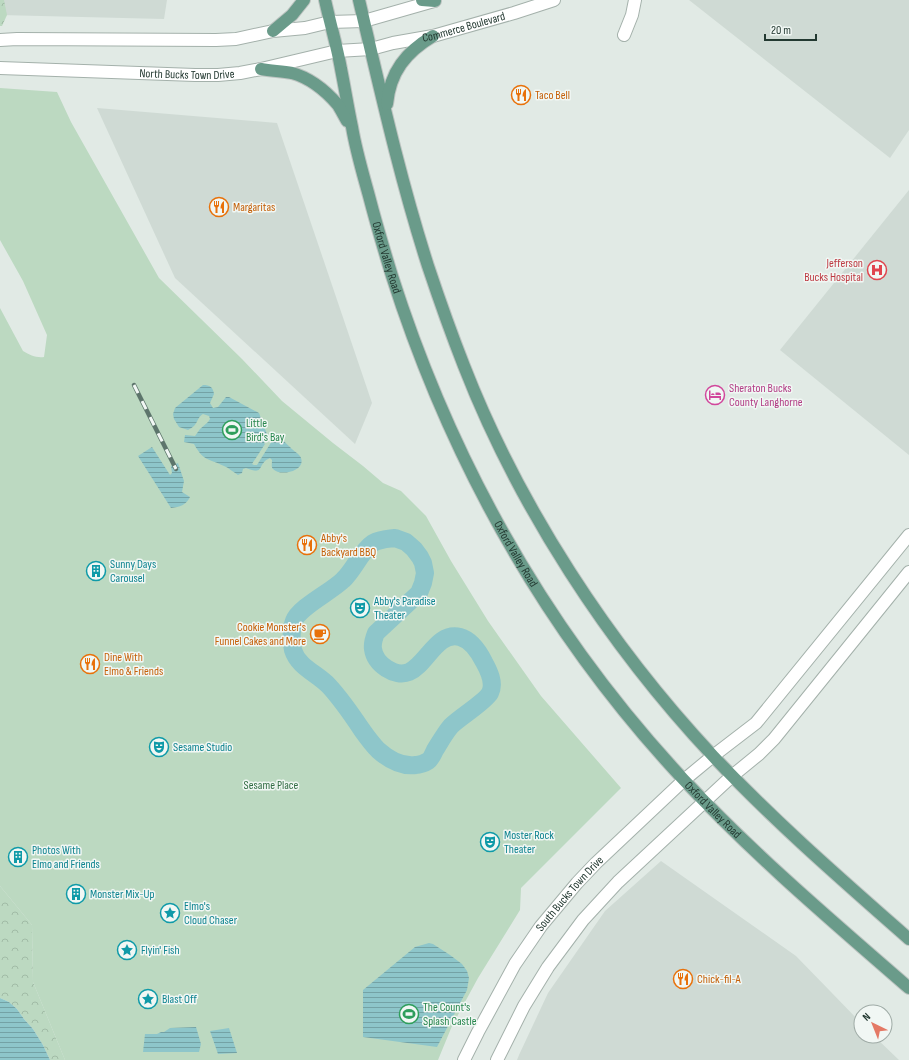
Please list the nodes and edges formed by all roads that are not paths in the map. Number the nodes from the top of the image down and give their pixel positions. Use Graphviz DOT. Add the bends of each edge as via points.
graph roads {
  1 [pos="304,0"];
  2 [pos="325,0"];
  3 [pos="359,0"];
  4 [pos="422,0"];
  5 [pos="554,0"];
  6 [pos="635,0"];
  7 [pos="437,1"];
  8 [pos="364,21"];
  9 [pos="330,22"];
  10 [pos="273,31"];
  11 [pos="624,35"];
  12 [pos="433,36"];
  13 [pos="0,40"];
  14 [pos="371,49"];
  15 [pos="337,51"];
  16 [pos="0,68"];
  17 [pos="261,70"];
  18 [pos="386,111"];
  19 [pos="352,129"];
  20 [pos="909,535"];
  21 [pos="909,572"];
  22 [pos="713,756"];
  23 [pos="732,776"];
  24 [pos="684,780"];
  25 [pos="705,802"];
  26 [pos="909,939"];
  27 [pos="909,988"];
  28 [pos="464,1060"];
  29 [pos="497,1060"];
  1 -- 10 [label="main road" via="292,15"];
  2 -- 9 [label="main road, Oxford Valley Road"];
  3 -- 8 [label="main road"];
  4 -- 7 [label="main road"];
  5 -- 12 [label="street, Commerce Boulevard"];
  6 -- 11 [label="street"];
  7 -- 8 [label="street"];
  8 -- 9 [label="street"];
  8 -- 14 [label="main road"];
  9 -- 10 [label="street" via="305,28"];
  9 -- 15 [label="main road, Oxford Valley Road"];
  10 -- 13 [label="street" via="242,38 216,40"];
  12 -- 14 [label="street, Commerce Boulevard"];
  12 -- 18 [label="main road" via="413,50 398,68 388,93"];
  14 -- 15 [label="street, North Bucks Town Drive"];
  14 -- 18 [label="main road"];
  15 -- 17 [label="street, North Bucks Town Drive"];
  15 -- 19 [label="main road, Oxford Valley Road"];
  16 -- 17 [label="street, North Bucks Town Drive" via="195,75"];
  17 -- 19 [label="main road" via="291,73 314,83 338,106"];
  18 -- 22 [label="main road" via="442,308 479,401 514,475 558,553 609,629 659,695"];
  19 -- 24 [label="main road, Oxford Valley Road" via="378,230 407,320 441,408 480,492 526,573 578,651 605,688"];
  20 -- 22 [label="street, South Bucks Town Drive" via="756,723"];
  21 -- 23 [label="street" via="774,739"];
  22 -- 23 [label="main road"];
  22 -- 24 [label="street, South Bucks Town Drive"];
  23 -- 25 [label="street"];
  23 -- 26 [label="main road" via="811,852"];
  24 -- 25 [label="main road, Oxford Valley Road"];
  24 -- 28 [label="street, South Bucks Town Drive" via="596,863 541,926 515,964"];
  25 -- 27 [label="main road, Oxford Valley Road" via="785,880"];
  25 -- 29 [label="street" via="618,882 583,920 548,967 524,1006"];
}
